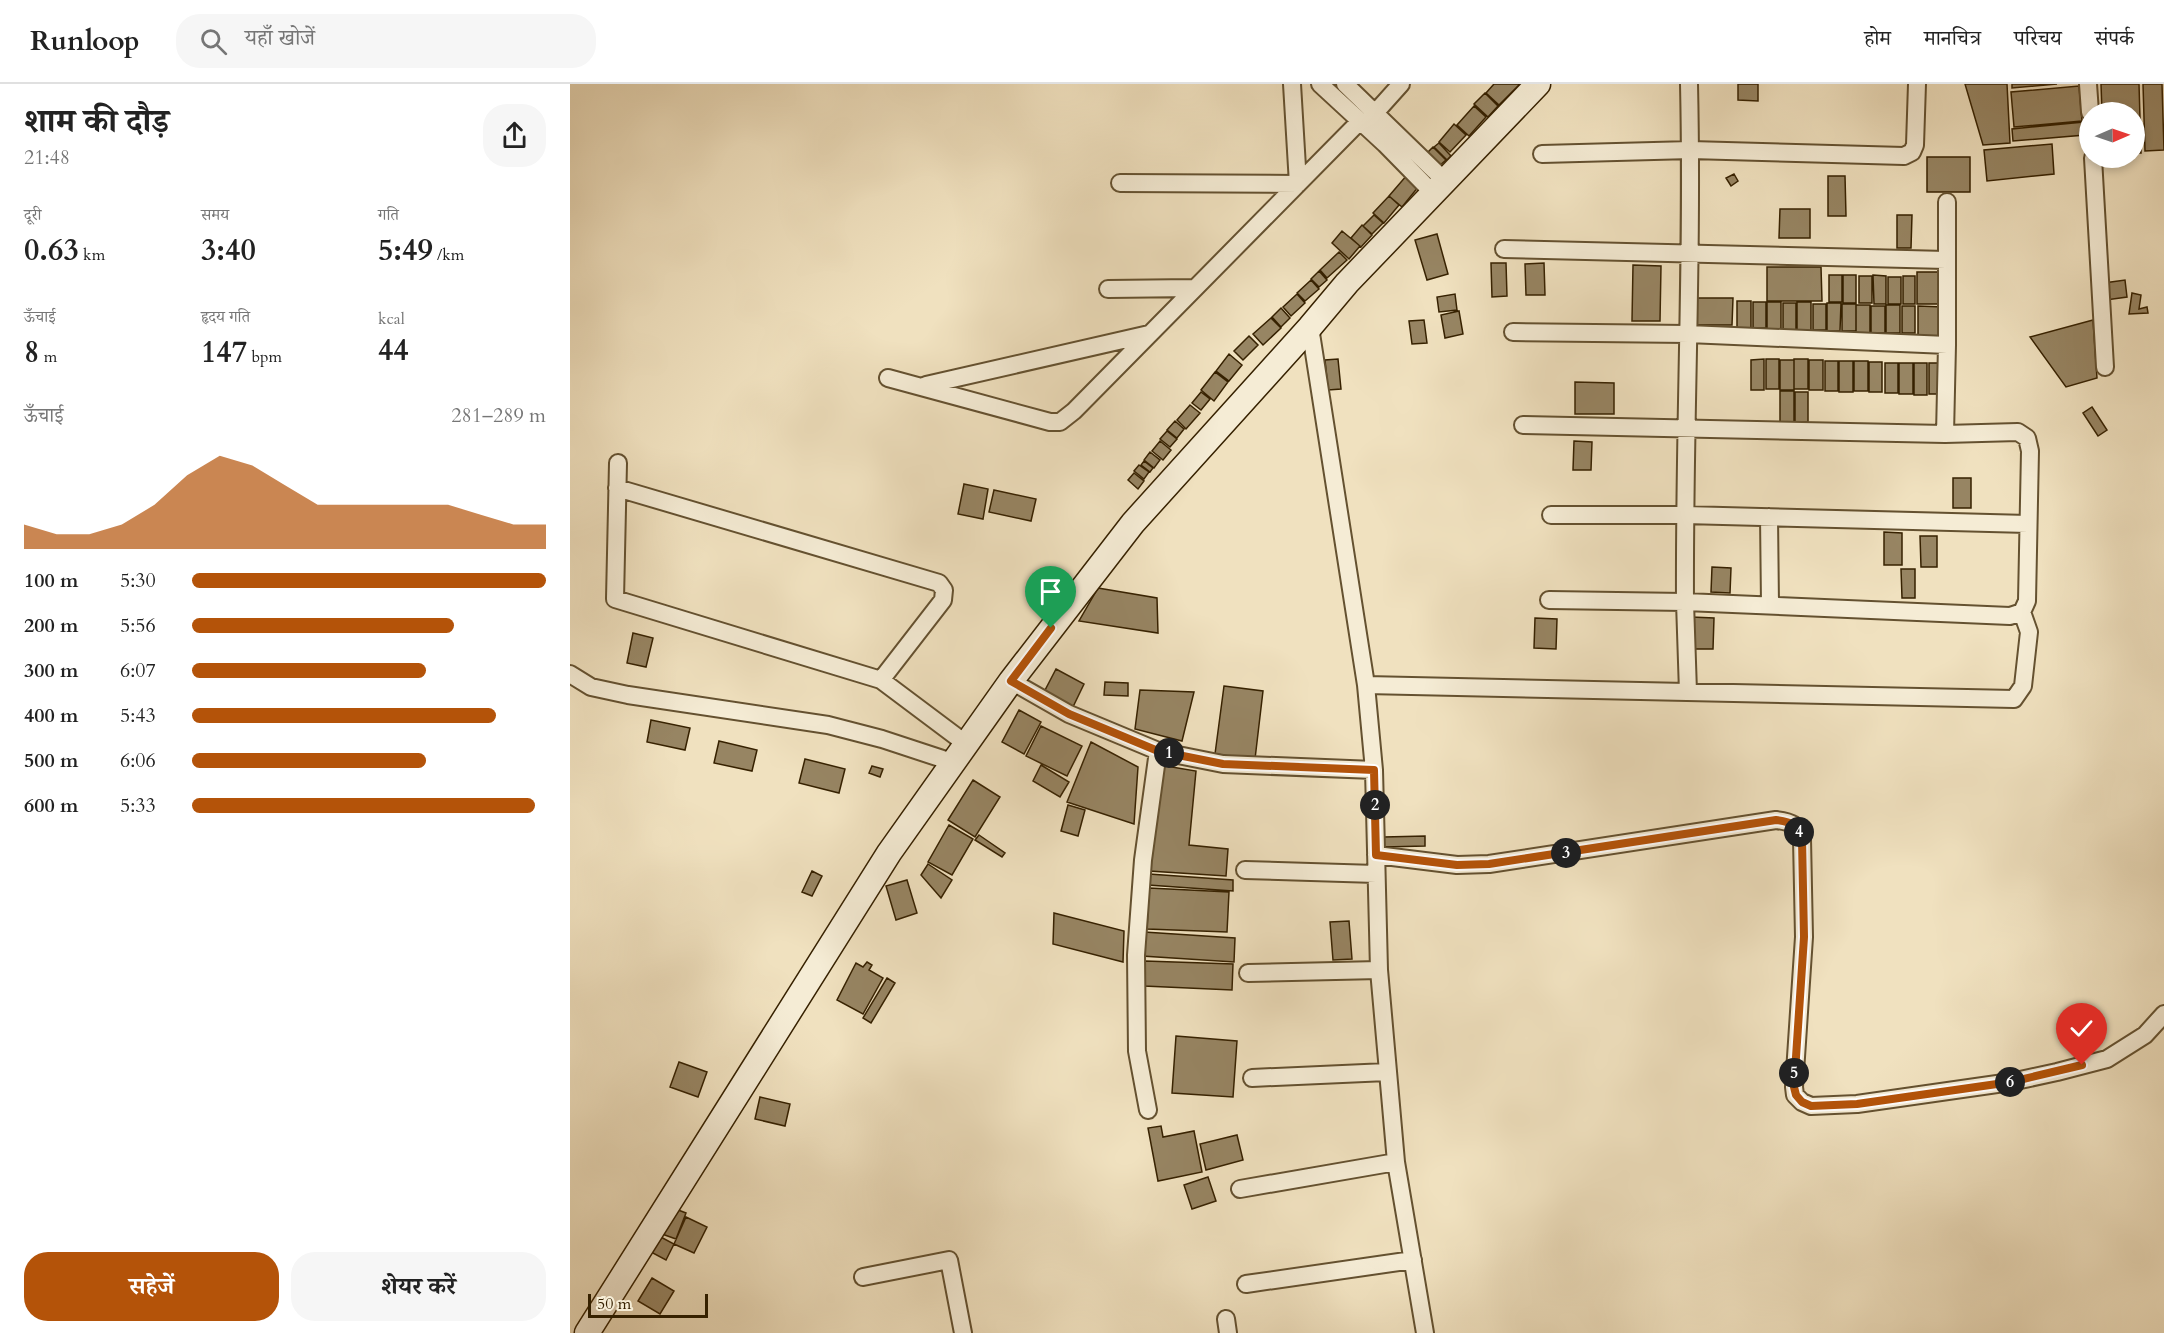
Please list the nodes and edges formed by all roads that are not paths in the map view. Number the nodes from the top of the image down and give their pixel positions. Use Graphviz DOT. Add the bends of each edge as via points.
graph roads {
  1 [pos="1292,84"];
  2 [pos="1320,84"];
  3 [pos="1345,84"];
  4 [pos="1401,84"];
  5 [pos="1538,84"];
  6 [pos="1689,84"];
  7 [pos="1917,84"];
  8 [pos="2088,84"];
  9 [pos="2089,102"];
  10 [pos="1361,111"];
  11 [pos="1690,150"];
  12 [pos="1542,154"];
  13 [pos="2093,168"];
  14 [pos="1120,183"];
  15 [pos="1298,184"];
  16 [pos="1439,187"];
  17 [pos="1947,202"];
  18 [pos="1504,249"];
  19 [pos="1690,255"];
  20 [pos="1946,260"];
  21 [pos="1193,288"];
  22 [pos="1108,289"];
  23 [pos="1310,327"];
  24 [pos="1151,333"];
  25 [pos="1513,333"];
  26 [pos="1688,334"];
  27 [pos="1947,345"];
  28 [pos="2105,367"];
  29 [pos="888,378"];
  30 [pos="922,386"];
  31 [pos="1523,425"];
  32 [pos="1688,427"];
  33 [pos="1945,434"];
  34 [pos="618,463"];
  35 [pos="617,488"];
  36 [pos="1551,515"];
  37 [pos="1685,515"];
  38 [pos="1769,517"];
  39 [pos="2028,524"];
  40 [pos="1549,600"];
  41 [pos="1685,602"];
  42 [pos="1770,605"];
  43 [pos="2022,612"];
  44 [pos="570,674"];
  45 [pos="881,680"];
  46 [pos="1011,681"];
  47 [pos="1366,685"];
  48 [pos="1688,692"];
  49 [pos="1158,751"];
  50 [pos="959,752"];
  51 [pos="1374,770"];
  52 [pos="1376,855"];
  53 [pos="1245,870"];
  54 [pos="1376,874"];
  55 [pos="1379,970"];
  56 [pos="1248,973"];
  57 [pos="2164,1014"];
  58 [pos="1387,1072"];
  59 [pos="1252,1078"];
  60 [pos="1148,1110"];
  61 [pos="1396,1162"];
  62 [pos="1240,1189"];
  63 [pos="1413,1260"];
  64 [pos="863,1277"];
  65 [pos="1246,1284"];
  66 [pos="587,1333"];
  67 [pos="963,1333"];
  68 [pos="1425,1333"];
  1 -- 15 [label="street"];
  2 -- 10 [label="street"];
  3 -- 10 [label="street"];
  4 -- 10 [label="street"];
  5 -- 16 [label="main road"];
  6 -- 11 [label="street"];
  7 -- 11 [label="street" via="1915,145 1912,153 1904,156"];
  8 -- 9 [label="street"];
  10 -- 15 [label="street"];
  10 -- 16 [label="street"];
  11 -- 12 [label="street"];
  11 -- 19 [label="street"];
  13 -- 28 [label="street"];
  14 -- 15 [label="street"];
  15 -- 21 [label="street"];
  16 -- 23 [label="main road"];
  17 -- 20 [label="street"];
  18 -- 19 [label="street"];
  19 -- 20 [label="street"];
  19 -- 26 [label="street"];
  20 -- 27 [label="street"];
  21 -- 22 [label="street"];
  21 -- 24 [label="street"];
  23 -- 46 [label="main road" via="1133,523"];
  23 -- 47 [label="street"];
  24 -- 30 [label="street"];
  24 -- 30 [label="street" via="1060,422"];
  25 -- 26 [label="street"];
  26 -- 27 [label="street"];
  26 -- 32 [label="street"];
  27 -- 33 [label="street"];
  29 -- 30 [label="street"];
  31 -- 32 [label="street"];
  32 -- 33 [label="street"];
  32 -- 37 [label="street"];
  33 -- 39 [label="street" via="2018,432 2027,438"];
  34 -- 35 [label="street"];
  35 -- 45 [label="street" via="615,599"];
  35 -- 45 [label="street" via="939,583 944,590 943,600"];
  36 -- 37 [label="street"];
  37 -- 38 [label="street"];
  37 -- 41 [label="street"];
  38 -- 39 [label="street"];
  38 -- 42 [label="street"];
  39 -- 43 [label="street" via="2027,600"];
  40 -- 41 [label="street"];
  41 -- 42 [label="street"];
  41 -- 48 [label="street"];
  42 -- 43 [label="street" via="2010,615"];
  43 -- 48 [label="street" via="2029,632 2023,686 2014,699"];
  44 -- 50 [label="street" via="591,687 627,695 828,725"];
  45 -- 50 [label="street"];
  46 -- 49 [label="street" via="1069,714"];
  46 -- 50 [label="main road"];
  47 -- 48 [label="street"];
  47 -- 51 [label="street"];
  49 -- 51 [label="street" via="1223,764"];
  49 -- 60 [label="street" via="1143,860 1136,955 1137,1051"];
  50 -- 66 [label="main road" via="889,853"];
  51 -- 52 [label="street"];
  52 -- 54 [label="street"];
  52 -- 57 [label="street" via="1457,865 1489,864 1776,820 1794,824 1802,840 1804,937 1794,1087 1802,1102 1811,1106 1857,1104 2011,1082 2107,1059 2145,1035"];
  53 -- 54 [label="street"];
  54 -- 55 [label="street"];
  55 -- 56 [label="street"];
  55 -- 58 [label="street"];
  58 -- 59 [label="street"];
  58 -- 61 [label="street"];
  61 -- 62 [label="street"];
  61 -- 63 [label="street"];
  63 -- 65 [label="street"];
  63 -- 68 [label="street"];
  64 -- 67 [label="street" via="949,1260"];
}
